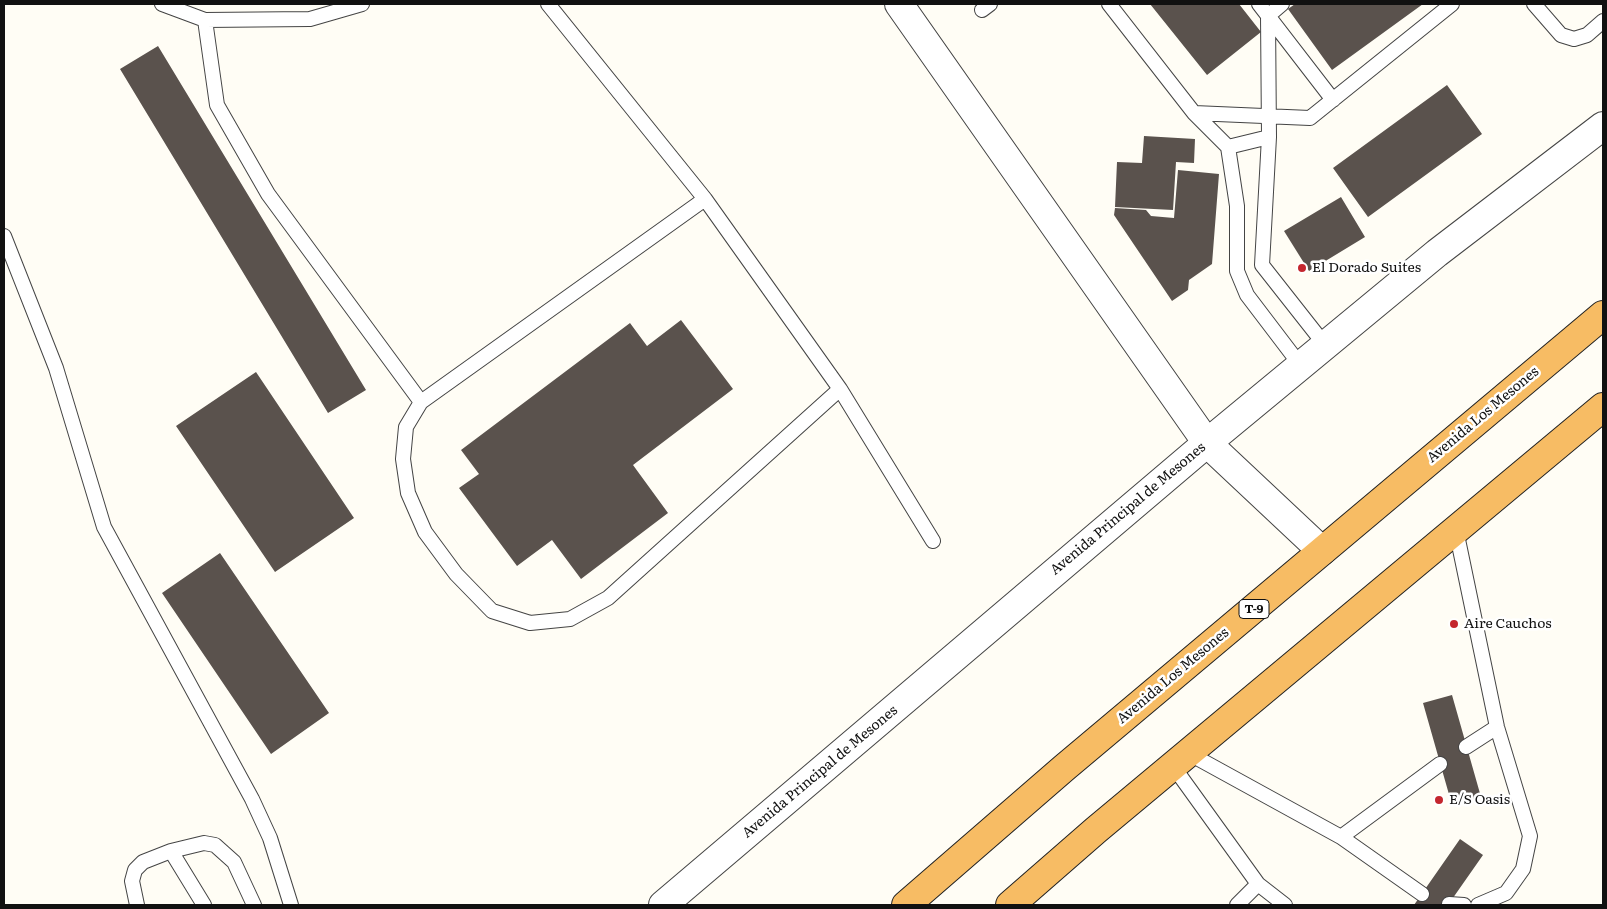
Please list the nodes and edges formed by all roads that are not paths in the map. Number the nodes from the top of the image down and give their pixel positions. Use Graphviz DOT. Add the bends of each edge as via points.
graph roads {
  1 [pos="162,4"];
  2 [pos="362,4"];
  3 [pos="548,4"];
  4 [pos="899,4"];
  5 [pos="1110,4"];
  6 [pos="1259,4"];
  7 [pos="1282,4"];
  8 [pos="1452,4"];
  9 [pos="1534,4"];
  10 [pos="1268,16"];
  11 [pos="205,20"];
  12 [pos="1603,21"];
  13 [pos="1333,100"];
  14 [pos="1194,113"];
  15 [pos="1270,116"];
  16 [pos="1603,126"];
  17 [pos="1270,137"];
  18 [pos="1228,147"];
  19 [pos="704,199"];
  20 [pos="4,236"];
  21 [pos="1603,315"];
  22 [pos="1325,345"];
  23 [pos="1301,366"];
  24 [pos="840,389"];
  25 [pos="421,402"];
  26 [pos="1603,407"];
  27 [pos="1206,443"];
  28 [pos="1456,530"];
  29 [pos="933,541"];
  30 [pos="1322,551"];
  31 [pos="1497,727"];
  32 [pos="1466,747"];
  33 [pos="1180,759"];
  34 [pos="1440,764"];
  35 [pos="1341,837"];
  36 [pos="171,851"];
  37 [pos="1258,884"];
  38 [pos="1422,894"];
  39 [pos="1449,904"];
  40 [pos="137,905"];
  41 [pos="204,905"];
  42 [pos="254,905"];
  43 [pos="292,905"];
  44 [pos="663,905"];
  45 [pos="906,905"];
  46 [pos="1010,905"];
  47 [pos="1237,905"];
  48 [pos="1285,905"];
  49 [pos="1464,905"];
  50 [pos="1478,905"];
  1 -- 11 [label="lane"];
  2 -- 11 [label="lane" via="310,19"];
  3 -- 19 [label="lane"];
  4 -- 27 [label="street"];
  5 -- 14 [label="lane"];
  6 -- 10 [label="lane"];
  7 -- 10 [label="lane"];
  8 -- 13 [label="lane"];
  9 -- 12 [label="lane" via="1561,35 1574,39 1587,35"];
  10 -- 13 [label="lane"];
  10 -- 15 [label="lane"];
  11 -- 25 [label="lane" via="217,105 268,194"];
  13 -- 15 [label="lane" via="1310,118"];
  14 -- 15 [label="lane"];
  14 -- 18 [label="lane"];
  15 -- 17 [label="lane"];
  16 -- 22 [label="street, Avenida Principal de Mesones"];
  17 -- 18 [label="lane"];
  17 -- 22 [label="lane" via="1262,265"];
  18 -- 23 [label="lane" via="1237,206 1237,271 1247,295"];
  19 -- 24 [label="lane"];
  19 -- 25 [label="lane"];
  20 -- 43 [label="lane" via="56,368 104,527 252,799 270,838"];
  21 -- 30 [label="highway, Avenida Los Mesones / T-9"];
  22 -- 23 [label="street, Avenida Principal de Mesones"];
  23 -- 27 [label="street, Avenida Principal de Mesones"];
  24 -- 25 [label="lane" via="608,598 570,619 530,623 492,611 456,574 425,532 408,493 404,459 406,427"];
  24 -- 29 [label="lane"];
  26 -- 28 [label="highway"];
  27 -- 30 [label="street"];
  27 -- 44 [label="street, Avenida Principal de Mesones"];
  28 -- 31 [label="lane"];
  28 -- 33 [label="highway"];
  30 -- 45 [label="highway, Avenida Los Mesones / T-9"];
  31 -- 32 [label="lane"];
  31 -- 50 [label="lane" via="1530,836 1523,869 1506,893"];
  33 -- 35 [label="lane"];
  33 -- 37 [label="lane"];
  33 -- 46 [label="highway"];
  34 -- 35 [label="lane"];
  35 -- 38 [label="lane"];
  36 -- 40 [label="lane" via="143,862 135,870 132,881"];
  36 -- 41 [label="lane"];
  36 -- 42 [label="lane" via="204,843 215,845 234,862"];
  37 -- 47 [label="lane"];
  37 -- 48 [label="lane"];
  39 -- 49 [label="lane"];
}
